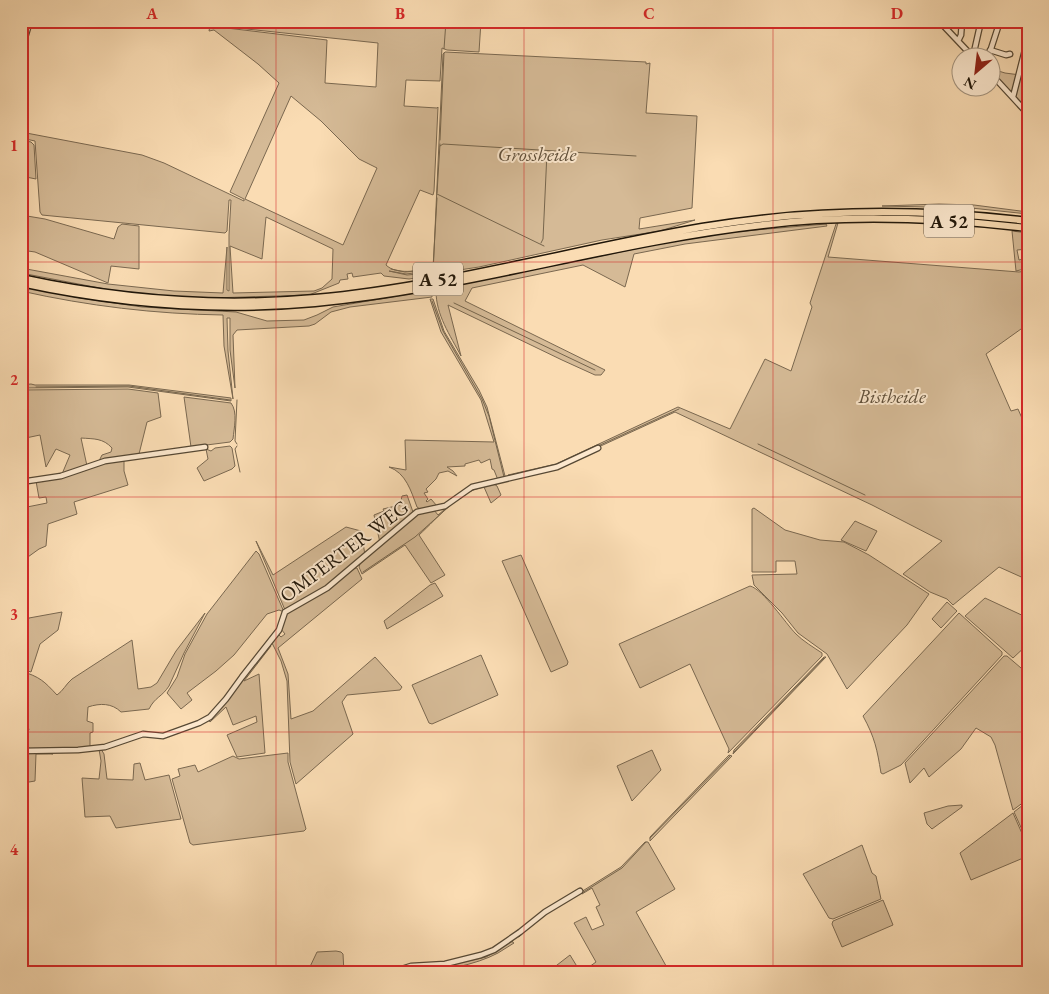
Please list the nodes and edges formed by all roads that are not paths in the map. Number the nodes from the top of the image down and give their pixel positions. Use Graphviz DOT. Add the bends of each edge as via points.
graph roads {
  1 [pos="30,21"];
  2 [pos="939,21"];
  3 [pos="962,21"];
  4 [pos="981,21"];
  5 [pos="1000,21"];
  6 [pos="1028,38"];
  7 [pos="958,41"];
  8 [pos="965,48"];
  9 [pos="975,48"];
  10 [pos="991,48"];
  11 [pos="21,51"];
  12 [pos="1002,54"];
  13 [pos="1010,54"];
  14 [pos="1002,85"];
  15 [pos="1013,97"];
  16 [pos="1028,114"];
  17 [pos="1028,221"];
  18 [pos="1028,228"];
  19 [pos="21,278"];
  20 [pos="21,283"];
  21 [pos="205,447"];
  22 [pos="598,448"];
  23 [pos="21,482"];
  24 [pos="21,751"];
  25 [pos="580,891"];
  26 [pos="388,973"];
  1 -- 11 [label="street"];
  2 -- 7 [label="street"];
  3 -- 7 [label="street"];
  4 -- 9 [label="street"];
  5 -- 10 [label="street"];
  6 -- 15 [label="street"];
  7 -- 8 [label="street"];
  12 -- 13 [label="street"];
  14 -- 15 [label="street"];
  15 -- 16 [label="street"];
  17 -- 19 [label="highway, A 52" via="943,213 862,213 746,221 411,284 285,300 208,302 153,299"];
  18 -- 20 [label="highway, A 52" via="973,222 870,218 765,224 638,244 412,290 285,305 153,304"];
  21 -- 23 [label="street" via="105,461 61,476"];
  22 -- 24 [label="street, OMPERTER WEG" via="557,467 466,490 445,506 417,512 327,588 285,612 279,630 210,717 171,734 143,734 105,747"];
  25 -- 26 [label="street" via="494,950 445,964 411,966"];
}
